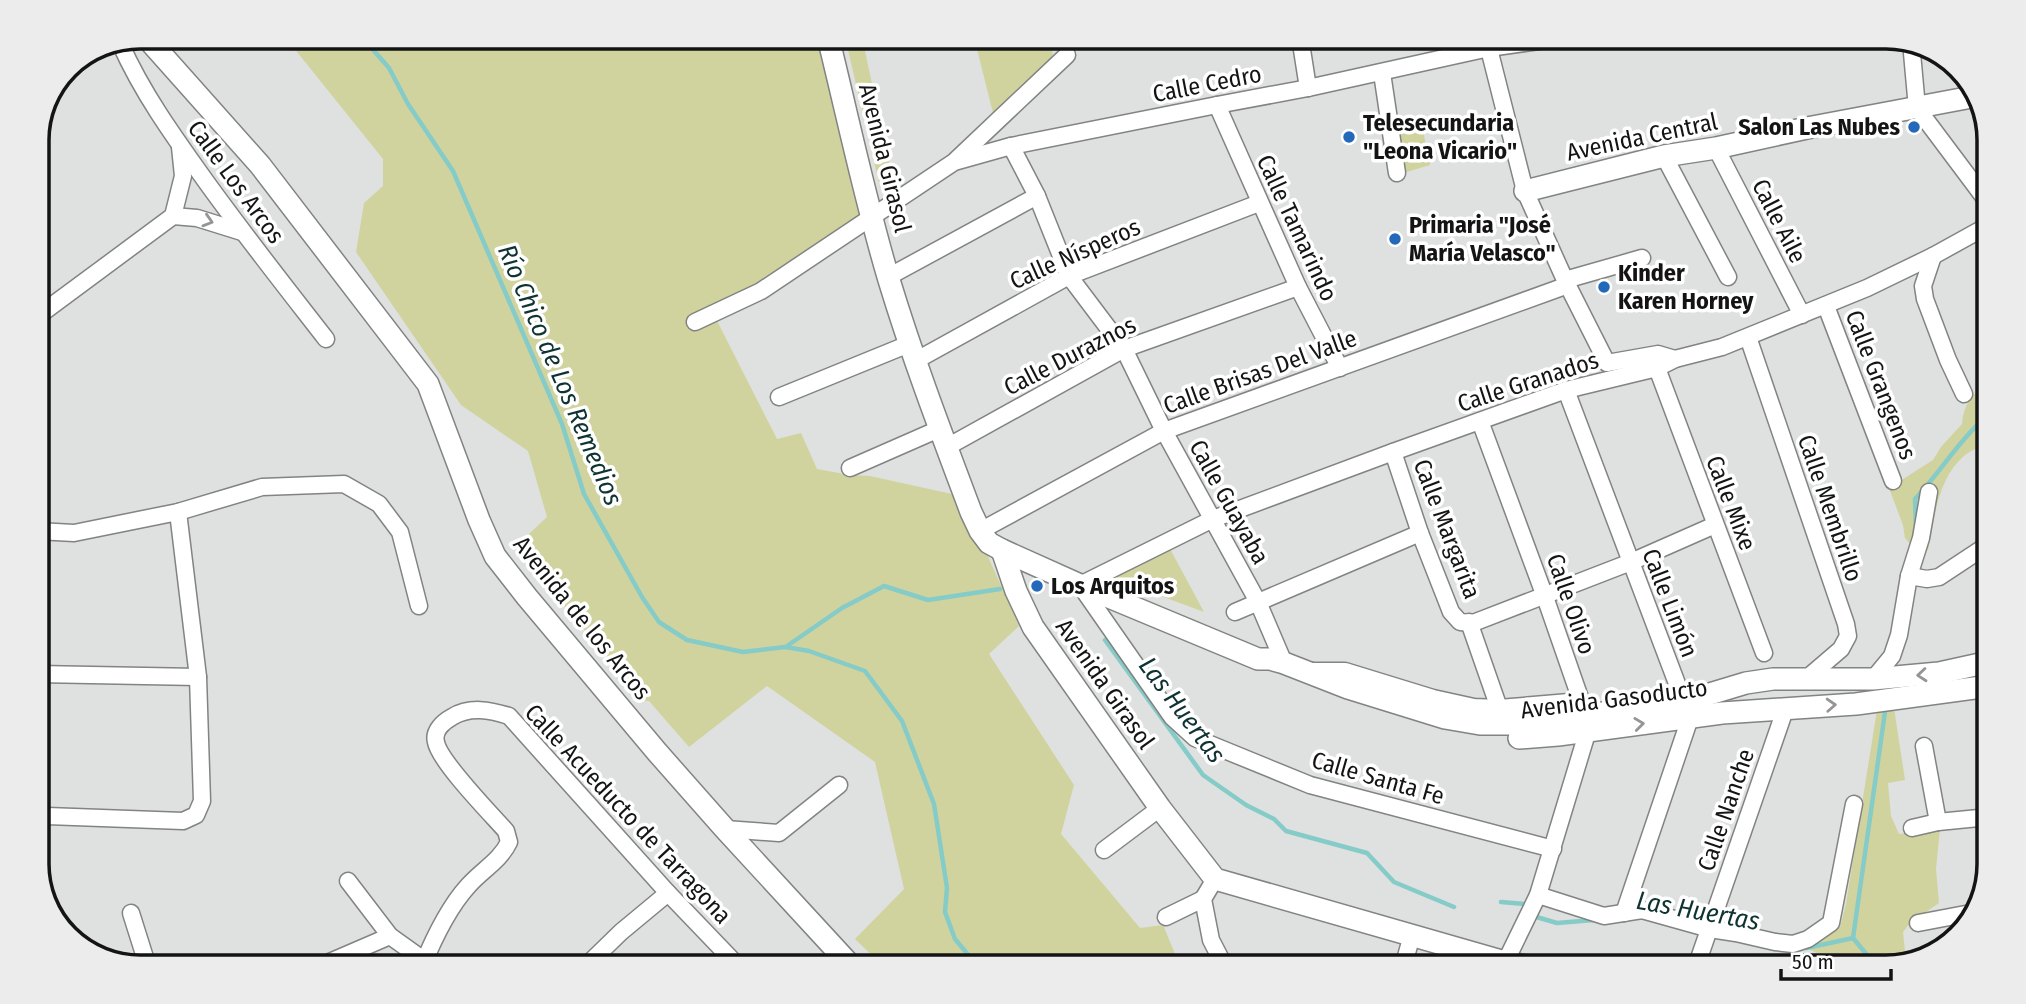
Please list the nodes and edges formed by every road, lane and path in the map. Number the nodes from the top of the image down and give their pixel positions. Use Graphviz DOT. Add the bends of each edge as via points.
graph roads {
  1 [pos="157,49"];
  2 [pos="831,49"];
  3 [pos="1302,49"];
  4 [pos="1467,49"];
  5 [pos="1490,49"];
  6 [pos="124,51"];
  7 [pos="1912,53"];
  8 [pos="1067,55"];
  9 [pos="1382,73"];
  10 [pos="1308,88"];
  11 [pos="1967,98"];
  12 [pos="1217,105"];
  13 [pos="1917,108"];
  14 [pos="179,144"];
  15 [pos="1011,146"];
  16 [pos="1716,148"];
  17 [pos="1664,156"];
  18 [pos="954,162"];
  19 [pos="1397,173"];
  20 [pos="1977,188"];
  21 [pos="1525,191"];
  22 [pos="1037,196"];
  23 [pos="1259,202"];
  24 [pos="173,216"];
  25 [pos="872,217"];
  26 [pos="242,232"];
  27 [pos="1977,232"];
  28 [pos="1933,256"];
  29 [pos="1642,258"];
  30 [pos="1069,276"];
  31 [pos="888,277"];
  32 [pos="1728,277"];
  33 [pos="1567,283"];
  34 [pos="1298,287"];
  35 [pos="1826,306"];
  36 [pos="49,309"];
  37 [pos="1802,315"];
  38 [pos="695,322"];
  39 [pos="1748,337"];
  40 [pos="326,339"];
  41 [pos="1124,349"];
  42 [pos="912,353"];
  43 [pos="1675,359"];
  44 [pos="1340,368"];
  45 [pos="1657,368"];
  46 [pos="1566,390"];
  47 [pos="1964,394"];
  48 [pos="779,397"];
  49 [pos="1480,421"];
  50 [pos="1164,430"];
  51 [pos="943,438"];
  52 [pos="1393,452"];
  53 [pos="850,468"];
  54 [pos="1893,481"];
  55 [pos="1929,492"];
  56 [pos="178,512"];
  57 [pos="1213,519"];
  58 [pos="1715,525"];
  59 [pos="980,531"];
  60 [pos="49,532"];
  61 [pos="1420,533"];
  62 [pos="1002,550"];
  63 [pos="1977,552"];
  64 [pos="1631,562"];
  65 [pos="1909,576"];
  66 [pos="1080,585"];
  67 [pos="1544,594"];
  68 [pos="1258,603"];
  69 [pos="419,607"];
  70 [pos="1235,612"];
  71 [pos="1465,622"];
  72 [pos="1764,653"];
  73 [pos="1258,659"];
  74 [pos="1284,663"];
  75 [pos="1977,665"];
  76 [pos="1305,671"];
  77 [pos="49,674"];
  78 [pos="198,677"];
  79 [pos="1806,679"];
  80 [pos="1873,679"];
  81 [pos="1977,688"];
  82 [pos="1499,708"];
  83 [pos="1786,708"];
  84 [pos="1687,710"];
  85 [pos="1585,715"];
  86 [pos="1924,747"];
  87 [pos="839,785"];
  88 [pos="1854,804"];
  89 [pos="1160,808"];
  90 [pos="49,816"];
  91 [pos="1977,818"];
  92 [pos="1938,822"];
  93 [pos="1912,828"];
  94 [pos="725,829"];
  95 [pos="1553,849"];
  96 [pos="1104,850"];
  97 [pos="1215,879"];
  98 [pos="348,880"];
  99 [pos="668,893"];
  100 [pos="1536,898"];
  101 [pos="1203,899"];
  102 [pos="131,913"];
  103 [pos="1624,913"];
  104 [pos="1962,915"];
  105 [pos="1166,917"];
  106 [pos="1919,923"];
  107 [pos="1708,934"];
  108 [pos="1412,935"];
  109 [pos="390,936"];
  110 [pos="144,955"];
  111 [pos="345,955"];
  112 [pos="412,955"];
  113 [pos="428,955"];
  114 [pos="597,955"];
  115 [pos="727,955"];
  116 [pos="841,955"];
  117 [pos="1219,955"];
  118 [pos="1406,955"];
  119 [pos="1473,955"];
  120 [pos="1509,955"];
  121 [pos="1700,955"];
  1 -- 94 [label="street, Avenida de los Arcos" via="260,165 428,384 495,556"];
  2 -- 25 [label="street, Avenida Girasol"];
  3 -- 10 [label="street"];
  4 -- 9 [label="street, Calle Cedro"];
  5 -- 21 [label="street"];
  6 -- 14 [label="street, Calle Los Arcos"];
  7 -- 13 [label="street"];
  8 -- 18 [label="street"];
  9 -- 10 [label="street, Calle Cedro"];
  9 -- 19 [label="street"];
  10 -- 12 [label="street, Calle Cedro"];
  11 -- 13 [label="street, Avenida Central"];
  12 -- 15 [label="street, Calle Cedro"];
  12 -- 23 [label="street, Calle Tamarindo"];
  13 -- 16 [label="street, Avenida Central"];
  13 -- 20 [label="street"];
  14 -- 24 [label="street" via="183,176"];
  14 -- 26 [label="street, Calle Los Arcos"];
  15 -- 18 [label="street, Calle Cedro"];
  15 -- 22 [label="street, Calle Guayaba"];
  16 -- 17 [label="street, Avenida Central"];
  16 -- 37 [label="street, Calle Aile"];
  17 -- 21 [label="street, Avenida Central"];
  17 -- 32 [label="street"];
  18 -- 25 [label="street, Calle Cedro"];
  21 -- 33 [label="street"];
  22 -- 30 [label="street, Calle Guayaba"];
  22 -- 31 [label="street"];
  23 -- 30 [label="street, Calle Nísperos"];
  23 -- 34 [label="street, Calle Tamarindo"];
  24 -- 26 [label="street, one-way"];
  24 -- 36 [label="street"];
  25 -- 31 [label="street, Avenida Girasol"];
  25 -- 38 [label="street, Calle Cedro" via="761,290"];
  26 -- 40 [label="street, Calle Los Arcos"];
  27 -- 28 [label="street, Calle Granados"];
  28 -- 35 [label="street, Calle Granados"];
  28 -- 47 [label="street" via="1923,286 1925,299"];
  29 -- 33 [label="street, Calle Brisas Del Valle"];
  30 -- 41 [label="street, Calle Guayaba"];
  30 -- 42 [label="street, Calle Nísperos"];
  31 -- 42 [label="street, Avenida Girasol"];
  33 -- 43 [label="street" via="1607,363 1658,354"];
  33 -- 44 [label="street, Calle Brisas Del Valle"];
  34 -- 41 [label="street, Calle Duraznos"];
  34 -- 44 [label="street, Calle Tamarindo"];
  35 -- 37 [label="street, Calle Granados"];
  35 -- 54 [label="street, Calle Grangenos"];
  37 -- 39 [label="street, Calle Granados"];
  39 -- 43 [label="street, Calle Granados"];
  39 -- 79 [label="street, Calle Membrillo" via="1846,624 1848,636 1840,649"];
  41 -- 50 [label="street, Calle Guayaba"];
  41 -- 51 [label="street, Calle Duraznos"];
  42 -- 48 [label="street, Calle Nísperos"];
  42 -- 51 [label="street, Avenida Girasol"];
  43 -- 45 [label="street, Calle Granados"];
  44 -- 50 [label="street, Calle Brisas Del Valle"];
  45 -- 46 [label="street, Calle Granados"];
  45 -- 58 [label="street, Calle Mixe"];
  46 -- 49 [label="street, Calle Granados"];
  46 -- 64 [label="street, Calle Limón"];
  49 -- 52 [label="street, Calle Granados"];
  49 -- 67 [label="street, Calle Olivo"];
  50 -- 57 [label="street, Calle Guayaba"];
  50 -- 59 [label="street, Calle Brisas Del Valle"];
  51 -- 53 [label="street, Calle Duraznos"];
  51 -- 59 [label="street, Avenida Girasol"];
  52 -- 57 [label="street, Calle Granados"];
  52 -- 61 [label="street, Calle Margarita"];
  55 -- 65 [label="street"];
  56 -- 60 [label="street" via="74,533"];
  56 -- 69 [label="street" via="262,487 344,484 379,504 400,532"];
  56 -- 78 [label="street"];
  57 -- 66 [label="street, Calle Granados"];
  57 -- 68 [label="street, Calle Guayaba"];
  58 -- 64 [label="street"];
  58 -- 72 [label="street, Calle Mixe"];
  59 -- 62 [label="street, Avenida Girasol"];
  61 -- 68 [label="street"];
  61 -- 71 [label="street, Calle Margarita" via="1451,612"];
  62 -- 66 [label="street, Avenida Gasoducto"];
  62 -- 89 [label="street, Avenida Girasol" via="1032,627"];
  63 -- 65 [label="street" via="1939,577"];
  64 -- 67 [label="street"];
  64 -- 84 [label="street, Calle Limón"];
  65 -- 80 [label="street" via="1892,656"];
  66 -- 73 [label="street, Avenida Gasoducto"];
  66 -- 95 [label="street, Calle Santa Fe" via="1172,717 1195,738 1310,785"];
  67 -- 71 [label="street" via="1473,623"];
  67 -- 85 [label="street, Calle Olivo"];
  68 -- 70 [label="street"];
  68 -- 74 [label="street, Calle Guayaba"];
  71 -- 82 [label="street, Calle Margarita"];
  73 -- 74 [label="street, Avenida Gasoducto"];
  73 -- 85 [label="street, Avenida Gasoducto" via="1268,668 1345,698 1442,729 1477,735 1521,738"];
  74 -- 76 [label="street, Avenida Gasoducto"];
  75 -- 80 [label="street, Avenida Gasoducto, one-way"];
  76 -- 82 [label="street" via="1345,671 1433,698"];
  76 -- 85 [label="street, Avenida Gasoducto" via="1433,714 1480,723 1523,724"];
  77 -- 78 [label="street"];
  78 -- 90 [label="street" via="202,801 196,815 183,821"];
  79 -- 80 [label="street, Avenida Gasoducto"];
  79 -- 84 [label="street, Avenida Gasoducto" via="1746,683"];
  83 -- 81 [label="street, Avenida Gasoducto, one-way"];
  82 -- 85 [label="street"];
  83 -- 84 [label="street, Avenida Gasoducto" via="1722,713"];
  83 -- 107 [label="street, Calle Nanche"];
  84 -- 85 [label="street, Avenida Gasoducto"];
  84 -- 103 [label="street"];
  85 -- 95 [label="street"];
  86 -- 92 [label="street"];
  87 -- 94 [label="street" via="779,833"];
  88 -- 107 [label="street" via="1831,923 1793,944 1736,933"];
  89 -- 96 [label="street"];
  89 -- 97 [label="street, Avenida Girasol"];
  91 -- 92 [label="street"];
  92 -- 93 [label="street"];
  94 -- 116 [label="street, Avenida de los Arcos"];
  95 -- 100 [label="street"];
  97 -- 101 [label="street"];
  97 -- 108 [label="street"];
  98 -- 109 [label="street"];
  99 -- 113 [label="street, Calle Acueducto de Tarragona" via="509,716 471,710 444,722 435,741 450,766 506,831 509,842 503,854 468,885"];
  99 -- 114 [label="street"];
  99 -- 115 [label="street, Calle Acueducto de Tarragona"];
  100 -- 103 [label="street" via="1604,916"];
  100 -- 120 [label="street"];
  101 -- 105 [label="street"];
  101 -- 117 [label="street"];
  102 -- 110 [label="street"];
  103 -- 107 [label="street" via="1642,910"];
  104 -- 106 [label="street"];
  107 -- 121 [label="street, Calle Nanche"];
  108 -- 118 [label="street"];
  108 -- 119 [label="street"];
  109 -- 111 [label="street"];
  109 -- 112 [label="street"];
}
